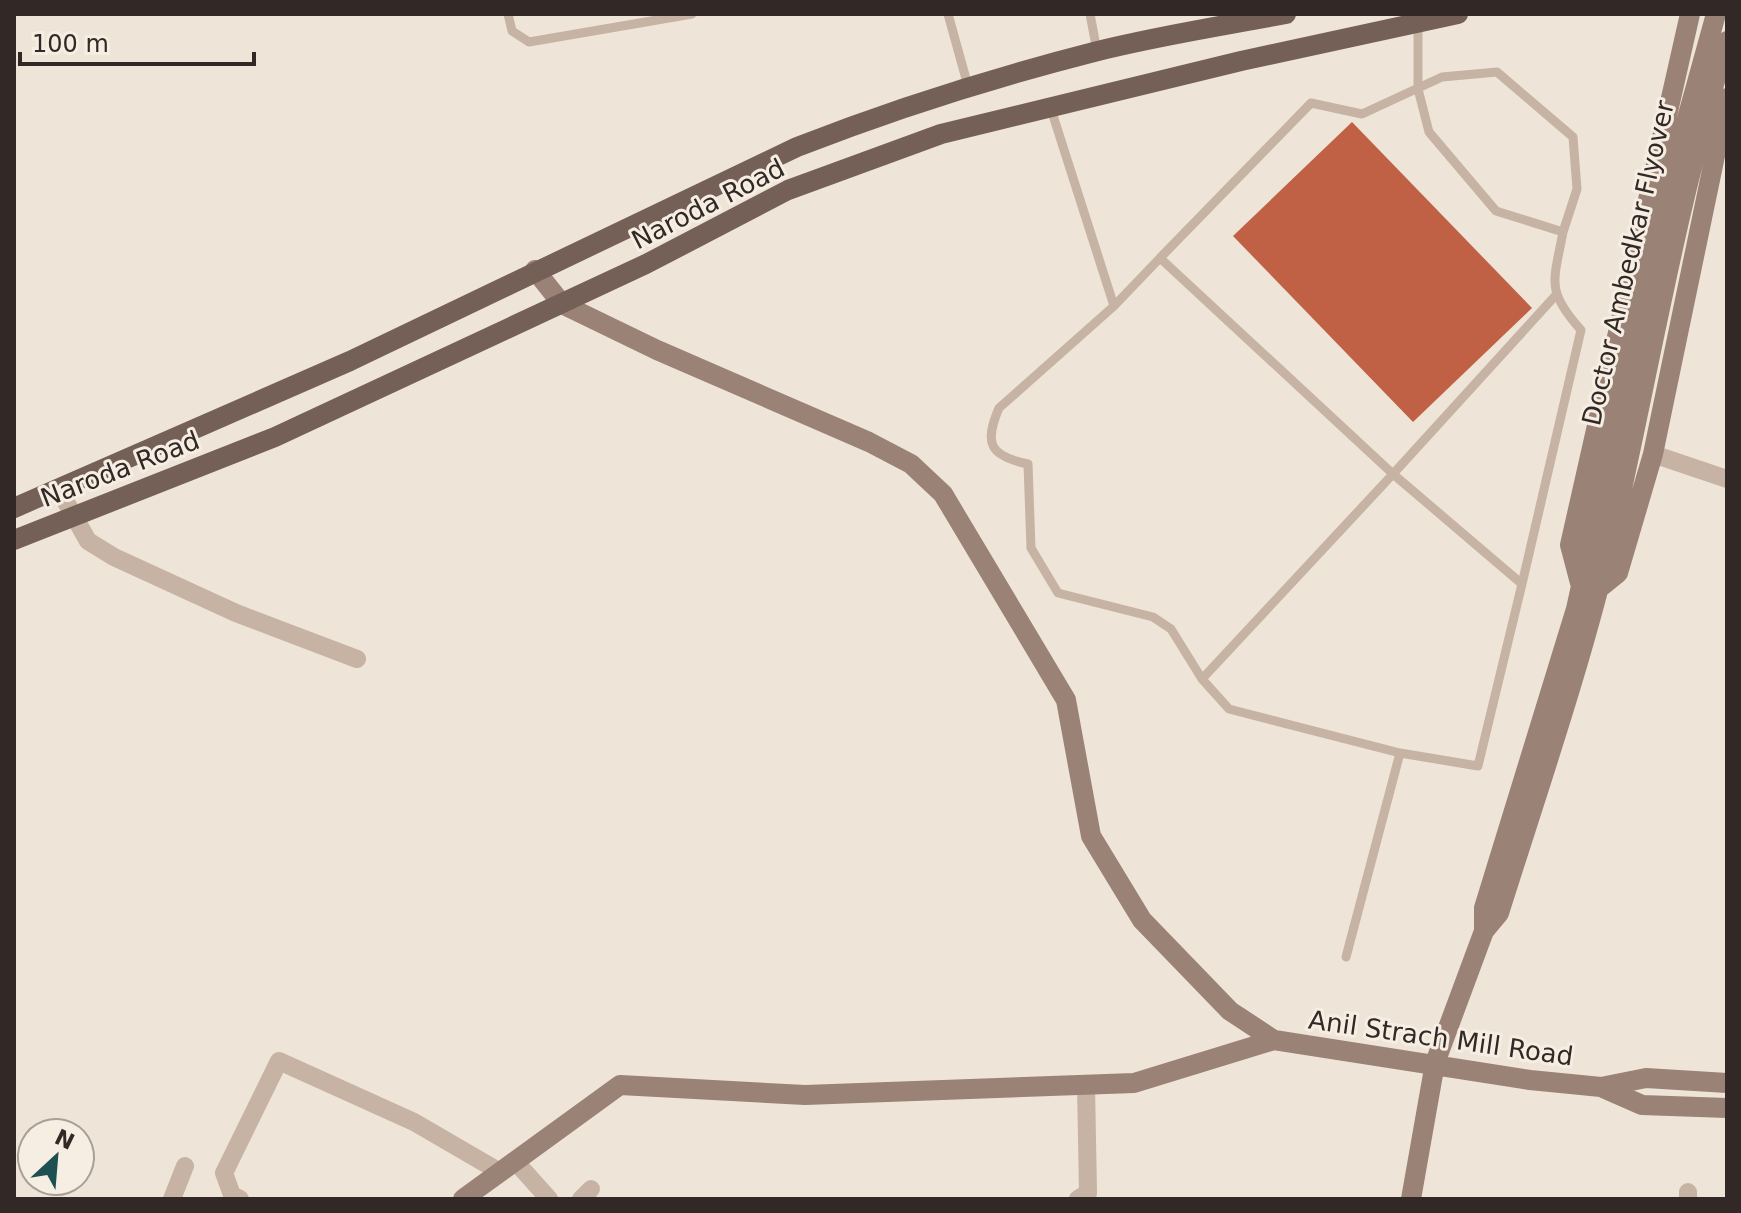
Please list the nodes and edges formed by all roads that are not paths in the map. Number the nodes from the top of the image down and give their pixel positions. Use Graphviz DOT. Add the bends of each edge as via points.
graph roads {
  1 [pos="508,14"];
  2 [pos="633,14"];
  3 [pos="692,14"];
  4 [pos="948,14"];
  5 [pos="1090,14"];
  6 [pos="1286,14"];
  7 [pos="1458,14"];
  8 [pos="1690,14"];
  9 [pos="1716,14"];
  10 [pos="1418,23"];
  11 [pos="636,26"];
  12 [pos="1727,41"];
  13 [pos="1097,51"];
  14 [pos="968,86"];
  15 [pos="1418,89"];
  16 [pos="1727,98"];
  17 [pos="1050,106"];
  18 [pos="1563,232"];
  19 [pos="1160,258"];
  20 [pos="535,270"];
  21 [pos="1556,295"];
  22 [pos="562,304"];
  23 [pos="1114,306"];
  24 [pos="1653,454"];
  25 [pos="1393,474"];
  26 [pos="1727,479"];
  27 [pos="58,488"];
  28 [pos="14,508"];
  29 [pos="72,516"];
  30 [pos="1604,529"];
  31 [pos="14,540"];
  32 [pos="1522,584"];
  33 [pos="1589,588"];
  34 [pos="357,659"];
  35 [pos="1202,679"];
  36 [pos="1400,753"];
  37 [pos="1346,957"];
  38 [pos="1274,1040"];
  39 [pos="1435,1063"];
  40 [pos="1659,1079"];
  41 [pos="1727,1083"];
  42 [pos="1086,1085"];
  43 [pos="1601,1087"];
  44 [pos="1658,1106"];
  45 [pos="1727,1108"];
  46 [pos="185,1166"];
  47 [pos="508,1166"];
  48 [pos="172,1199"];
  49 [pos="240,1199"];
  50 [pos="463,1199"];
  51 [pos="549,1199"];
  52 [pos="1078,1199"];
  53 [pos="1411,1199"];
  1 -- 11 [label="lane" via="512,31 529,42"];
  2 -- 11 [label="lane"];
  3 -- 11 [label="lane"];
  4 -- 14 [label="lane"];
  5 -- 13 [label="lane"];
  6 -- 13 [label="main road, Naroda Road"];
  7 -- 10 [label="main road, Naroda Road"];
  8 -- 33 [label="street" via="1570,545"];
  9 -- 30 [label="street, Doctor Ambedkar Flyover" via="1665,198"];
  10 -- 15 [label="lane"];
  10 -- 17 [label="main road, Naroda Road"];
  12 -- 30 [label="street, Doctor Ambedkar Flyover" via="1682,198"];
  13 -- 14 [label="main road, Naroda Road"];
  14 -- 20 [label="main road, Naroda Road" via="797,147"];
  15 -- 18 [label="lane" via="1429,132 1496,211"];
  15 -- 18 [label="lane" via="1442,77 1497,72 1573,137 1577,189"];
  15 -- 19 [label="lane" via="1362,114 1311,103"];
  16 -- 24 [label="street"];
  17 -- 22 [label="main road, Naroda Road" via="941,134 788,190"];
  17 -- 23 [label="lane"];
  18 -- 21 [label="lane"];
  19 -- 23 [label="lane"];
  19 -- 25 [label="lane"];
  20 -- 22 [label="street"];
  20 -- 27 [label="main road, Naroda Road" via="350,361"];
  21 -- 25 [label="lane"];
  21 -- 32 [label="lane" via="1561,309 1581,330"];
  22 -- 29 [label="main road, Naroda Road" via="275,437"];
  22 -- 38 [label="street" via="869,442 911,464 943,494 1066,700 1091,836 1142,920 1230,1011"];
  23 -- 35 [label="lane" via="999,408 989,431 990,444 1000,455 1028,464 1031,548 1058,593 1153,617 1171,629"];
  24 -- 26 [label="street"];
  24 -- 33 [label="street" via="1618,573"];
  25 -- 32 [label="lane"];
  25 -- 35 [label="lane"];
  27 -- 28 [label="main road, Naroda Road"];
  27 -- 29 [label="street"];
  29 -- 31 [label="main road, Naroda Road"];
  29 -- 34 [label="street" via="88,541 133,566"];
  30 -- 33 [label="street"];
  32 -- 36 [label="lane" via="1478,766"];
  33 -- 39 [label="street" via="1484,908 1484,931"];
  35 -- 36 [label="lane" via="1229,709"];
  36 -- 37 [label="lane"];
  38 -- 39 [label="street, Anil Strach Mill Road"];
  38 -- 42 [label="street" via="1134,1083"];
  39 -- 43 [label="street, Anil Strach Mill Road"];
  39 -- 53 [label="street"];
  40 -- 41 [label="street, Anil Strach Mill Road"];
  40 -- 43 [label="street, Anil Strach Mill Road"];
  40 -- 44 [label="street"];
  42 -- 47 [label="street" via="805,1095 620,1085"];
  42 -- 52 [label="street" via="1088,1193"];
  43 -- 44 [label="street, Anil Strach Mill Road" via="1642,1105"];
  44 -- 45 [label="street, Anil Strach Mill Road"];
  46 -- 48 [label="street"];
  47 -- 49 [label="street" via="279,1061 224,1173 232,1195"];
  47 -- 50 [label="street"];
  47 -- 51 [label="street"];
}
